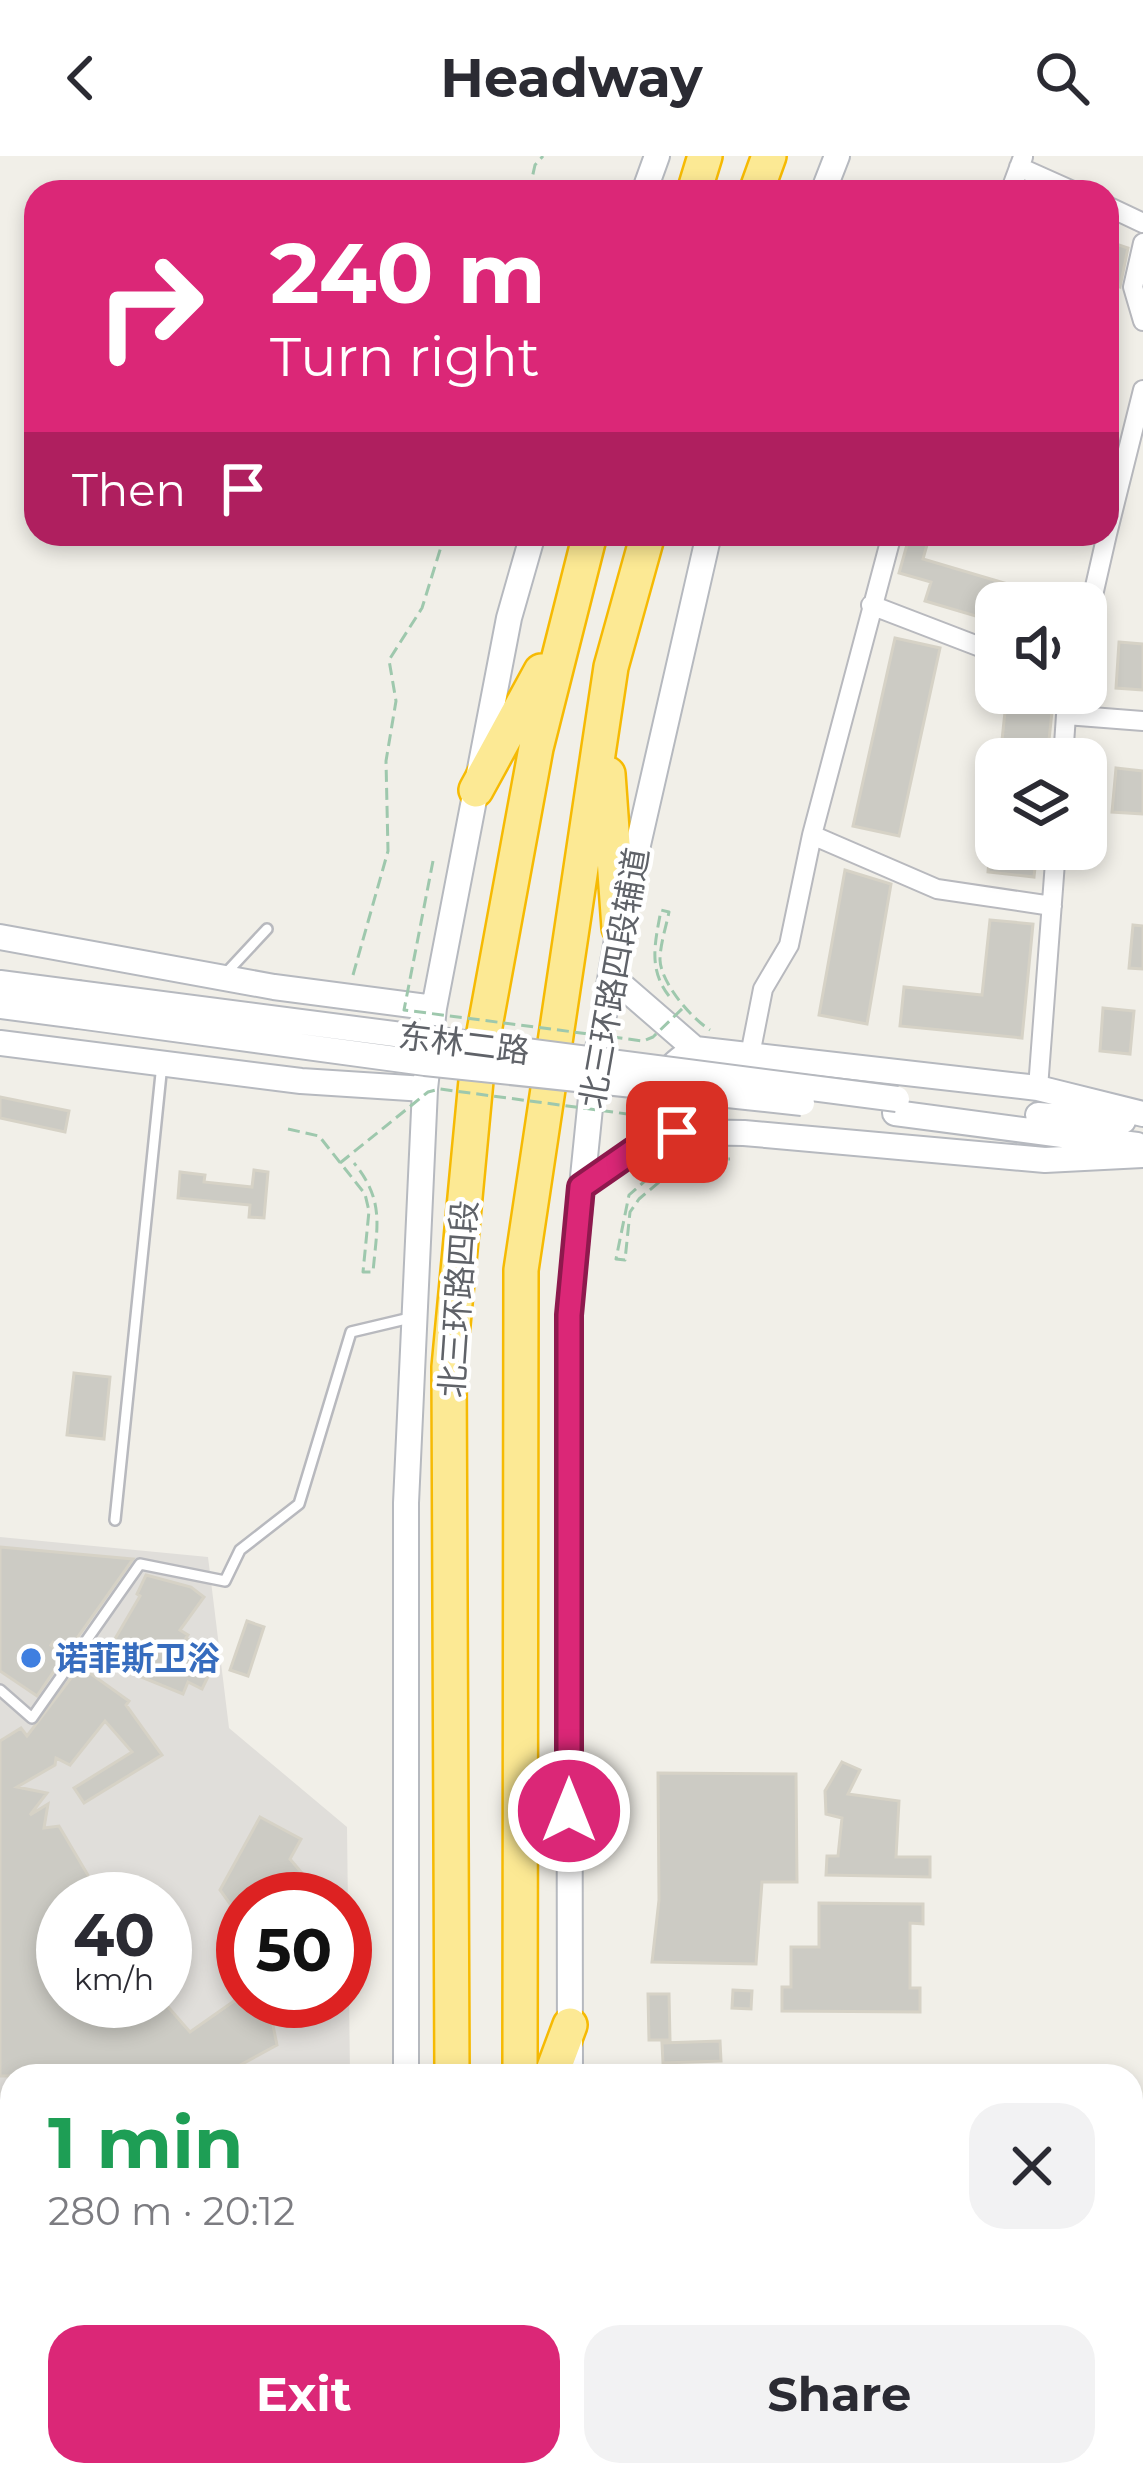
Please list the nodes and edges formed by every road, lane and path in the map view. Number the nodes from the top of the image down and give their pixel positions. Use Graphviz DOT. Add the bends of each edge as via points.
graph roads {
  1 [pos="1022,162"];
  2 [pos="1054,180"];
  3 [pos="1143,243"];
  4 [pos="1141,314"];
  5 [pos="1143,390"];
  6 [pos="1119,464"];
  7 [pos="441,546"];
  8 [pos="530,546"];
  9 [pos="587,546"];
  10 [pos="587,546"];
  11 [pos="645,546"];
  12 [pos="706,546"];
  13 [pos="888,546"];
  14 [pos="1104,546"];
  15 [pos="1096,582"];
  16 [pos="871,605"];
  17 [pos="975,645"];
  18 [pos="604,715"];
  19 [pos="1066,715"];
  20 [pos="1143,721"];
  21 [pos="1064,738"];
  22 [pos="476,790"];
  23 [pos="812,835"];
  24 [pos="433,861"];
  25 [pos="1055,870"];
  26 [pos="1052,906"];
  27 [pos="619,928"];
  28 [pos="267,929"];
  29 [pos="0,937"];
  30 [pos="223,976"];
  31 [pos="612,977"];
  32 [pos="351,982"];
  33 [pos="0,983"];
  34 [pos="78,1005"];
  35 [pos="686,1005"];
  36 [pos="0,1006"];
  37 [pos="434,1008"];
  38 [pos="680,1010"];
  39 [pos="717,1034"];
  40 [pos="0,1043"];
  41 [pos="694,1048"];
  42 [pos="750,1055"];
  43 [pos="162,1064"];
  44 [pos="1038,1088"];
  45 [pos="425,1089"];
  46 [pos="896,1106"];
  47 [pos="1143,1118"];
  48 [pos="288,1129"];
  49 [pos="677,1132"];
  50 [pos="1143,1146"];
  51 [pos="1143,1155"];
  52 [pos="730,1160"];
  53 [pos="354,1162"];
  54 [pos="340,1163"];
  55 [pos="679,1165"];
  56 [pos="664,1166"];
  57 [pos="581,1187"];
  58 [pos="415,1316"];
  59 [pos="116,1520"];
  60 [pos="0,1690"];
  61 [pos="570,2025"];
  62 [pos="406,2064"];
  63 [pos="452,2064"];
  64 [pos="520,2064"];
  65 [pos="555,2064"];
  66 [pos="570,2064"];
  1 -- 2 [label="street"];
  3 -- 4 [label="street" via="1133,287"];
  5 -- 6 [label="street"];
  7 -- 32 [label="path" via="422,608 389,660 396,701 386,761 388,851"];
  8 -- 22 [label="main road"];
  9 -- 22 [label="highway" via="536,687"];
  10 -- 63 [label="highway, 北三环路四段" via="536,748 477,1070 449,1367"];
  11 -- 18 [label="highway, 北三环路四段"];
  12 -- 27 [label="main road, 北三环路四段辅道"];
  13 -- 16 [label="street"];
  14 -- 15 [label="street"];
  16 -- 17 [label="street"];
  16 -- 23 [label="street"];
  18 -- 27 [label="highway"];
  18 -- 64 [label="highway, 北三环路四段" via="521,1270"];
  19 -- 20 [label="street"];
  19 -- 21 [label="street"];
  22 -- 37 [label="main road"];
  23 -- 26 [label="street" via="937,890"];
  23 -- 42 [label="street" via="789,945 763,989"];
  24 -- 35 [label="path, bridge" via="404,1010 644,1041"];
  25 -- 26 [label="street"];
  26 -- 44 [label="street"];
  27 -- 31 [label="main road, 北三环路四段辅道"];
  28 -- 30 [label="lane"];
  29 -- 30 [label="main road"];
  30 -- 37 [label="main road"];
  31 -- 41 [label="main road"];
  31 -- 57 [label="main road, 北三环路四段辅道"];
  33 -- 34 [label="main road, 东林二路"];
  34 -- 36 [label="main road, 东林二路"];
  34 -- 46 [label="main road, 东林二路, bridge"];
  35 -- 38 [label="path" via="660,960 669,912 661,910 656,975"];
  35 -- 39 [label="path"];
  37 -- 45 [label="main road"];
  40 -- 43 [label="main road"];
  41 -- 42 [label="main road"];
  41 -- 49 [label="main road" via="668,1066 662,1081 662,1115"];
  42 -- 44 [label="main road"];
  43 -- 45 [label="main road"];
  43 -- 59 [label="lane"];
  44 -- 47 [label="main road"];
  45 -- 58 [label="main road"];
  46 -- 47 [label="main road, 东林二路"];
  46 -- 50 [label="main road, 东林二路"];
  48 -- 54 [label="path" via="319,1136"];
  49 -- 51 [label="main road" via="1046,1160"];
  49 -- 57 [label="main road" via="643,1144"];
  52 -- 55 [label="path" via="696,1157"];
  53 -- 54 [label="path" via="379,1210 373,1272 364,1271 365,1194"];
  54 -- 55 [label="path, bridge" via="440,1089 634,1115"];
  55 -- 56 [label="path" via="630,1212 625,1260 616,1259 629,1196"];
  57 -- 61 [label="main road, 北三环路四段辅道" via="569,1315"];
  58 -- 60 [label="lane" via="351,1332 298,1504 240,1550 225,1581 140,1564 32,1718"];
  58 -- 62 [label="main road" via="406,1503"];
  61 -- 65 [label="highway"];
  61 -- 66 [label="main road, 北三环路四段辅道"];
}
